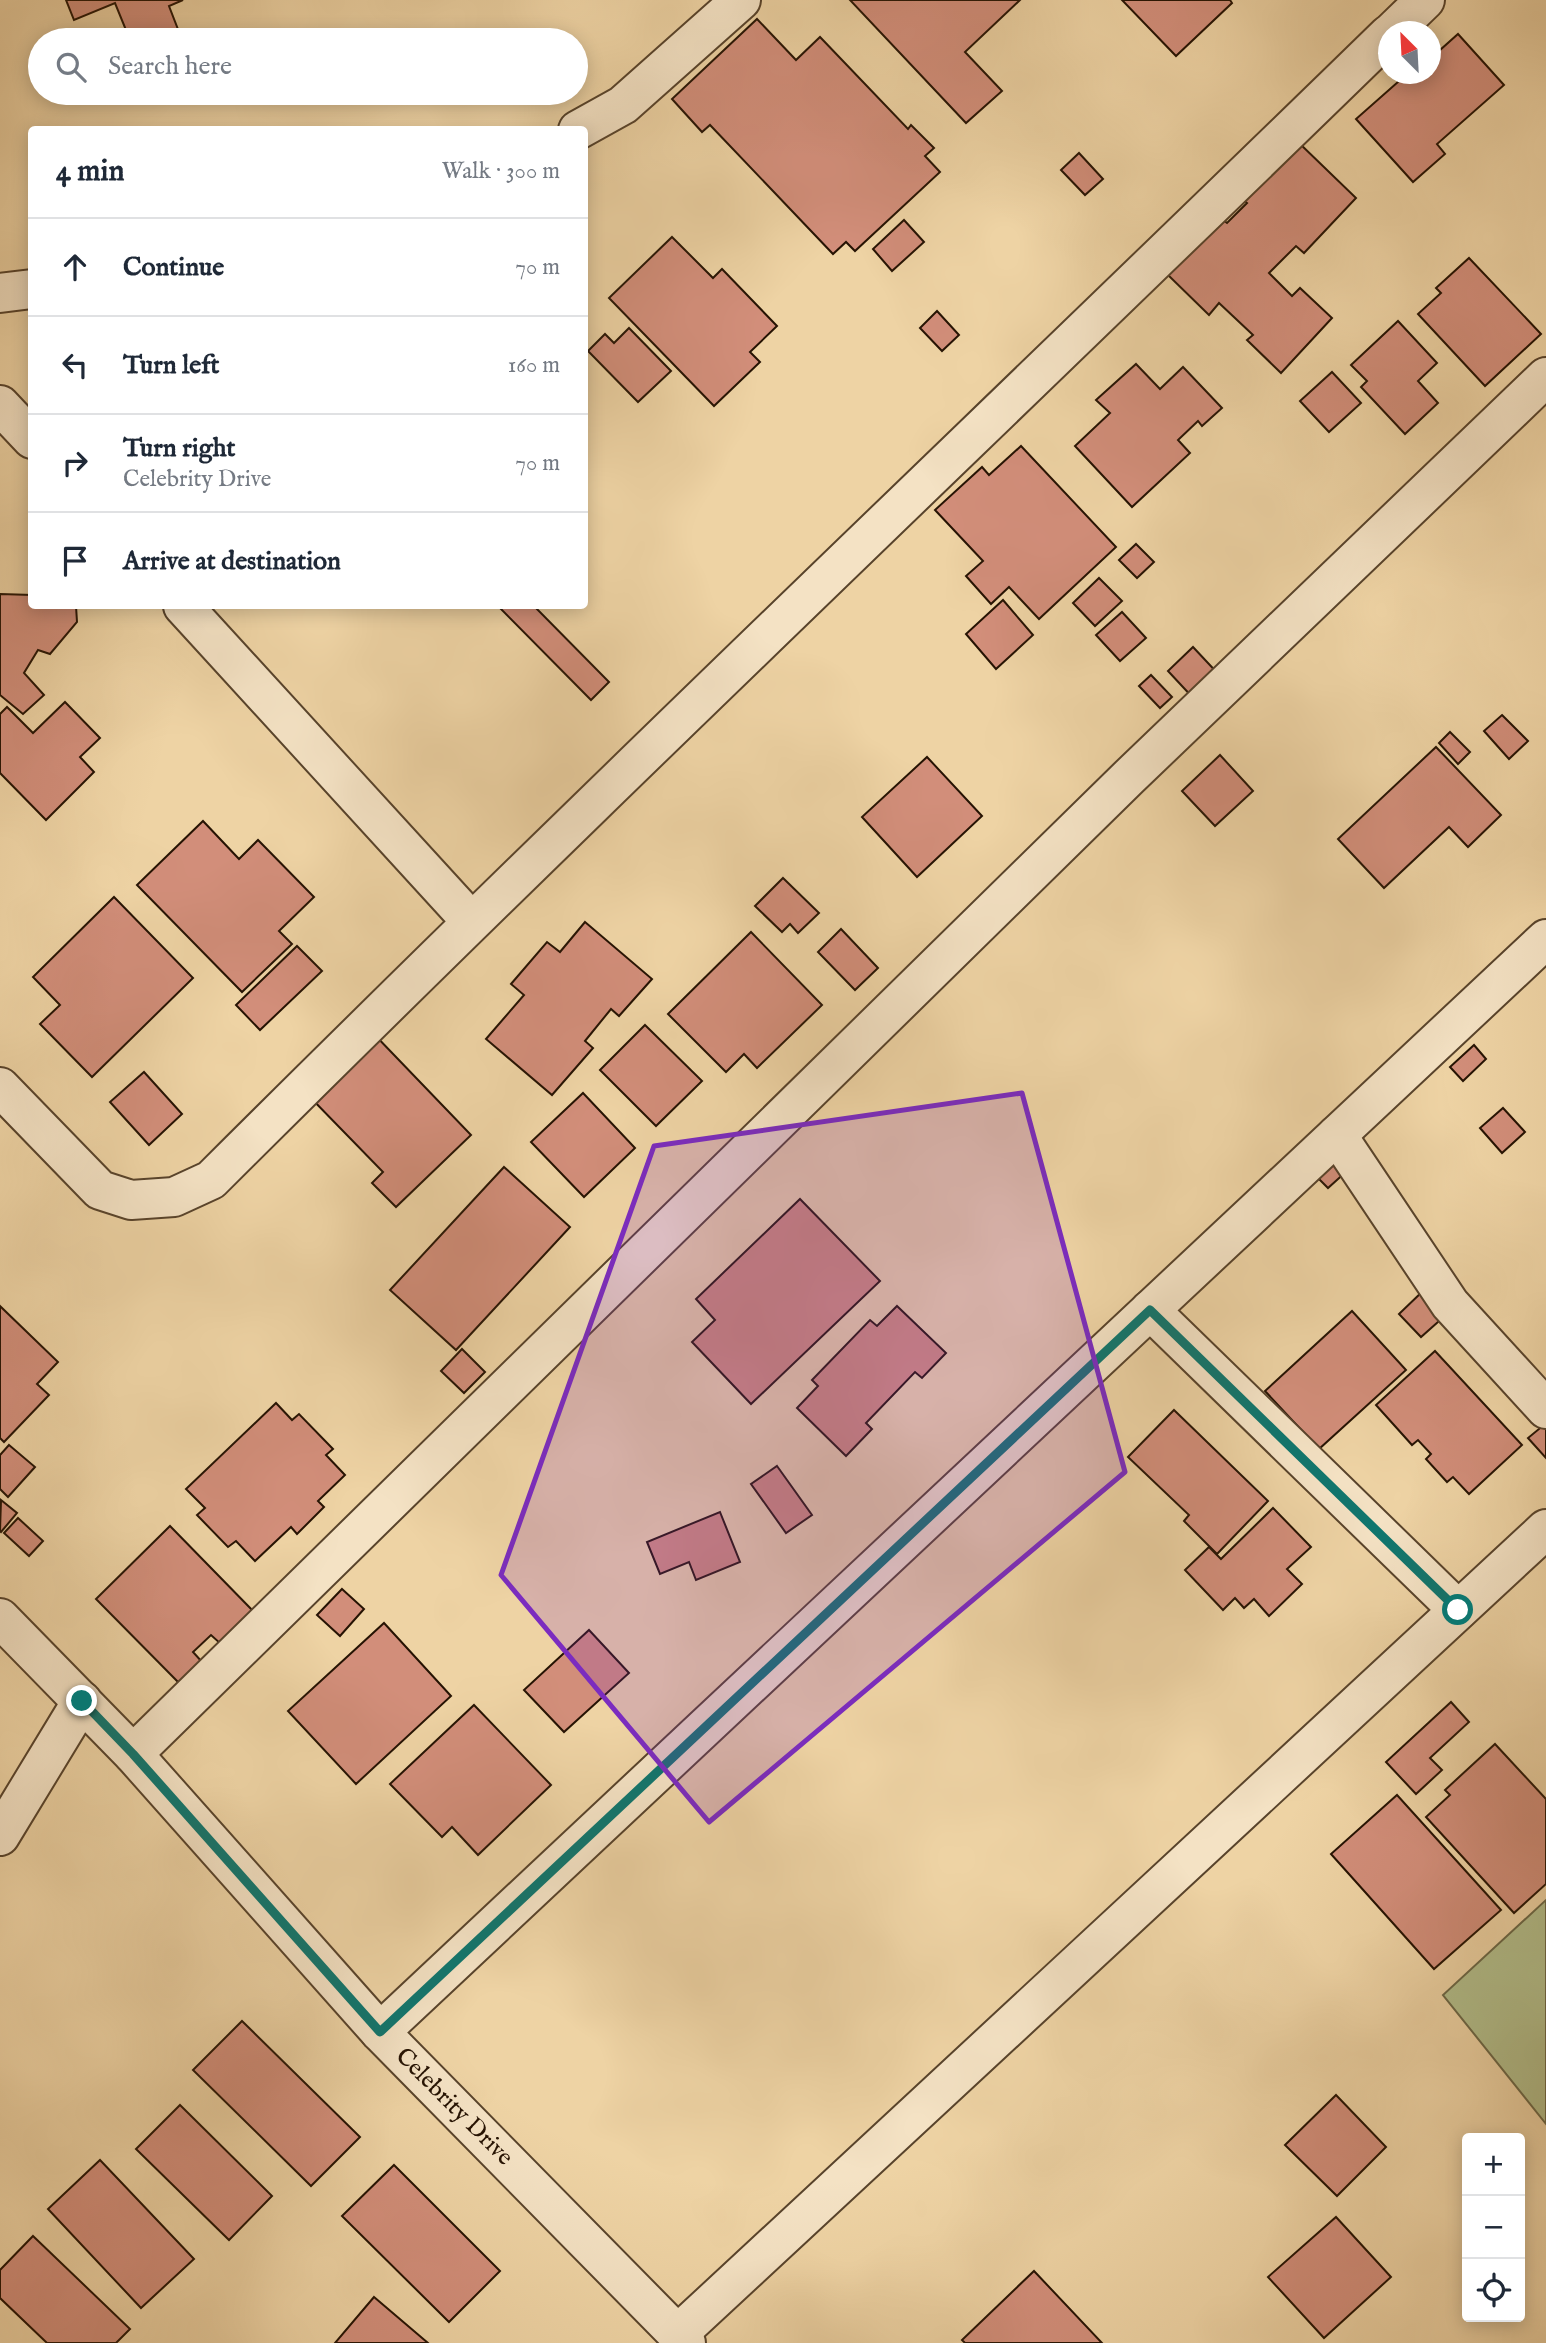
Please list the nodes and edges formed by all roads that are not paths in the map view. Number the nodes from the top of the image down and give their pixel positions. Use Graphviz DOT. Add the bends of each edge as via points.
graph roads {
  1 [pos="741,0"];
  2 [pos="1425,0"];
  3 [pos="1403,21"];
  4 [pos="1378,45"];
  5 [pos="585,126"];
  6 [pos="28,290"];
  7 [pos="0,293"];
  8 [pos="1546,377"];
  9 [pos="0,405"];
  10 [pos="28,435"];
  11 [pos="186,609"];
  12 [pos="471,921"];
  13 [pos="1546,939"];
  14 [pos="0,1087"];
  15 [pos="1337,1135"];
  16 [pos="1150,1310"];
  17 [pos="1546,1409"];
  18 [pos="1546,1529"];
  19 [pos="1458,1610"];
  20 [pos="0,1618"];
  21 [pos="82,1701"];
  22 [pos="133,1754"];
  23 [pos="0,1836"];
  24 [pos="380,2032"];
  25 [pos="682,2339"];
  1 -- 5 [label="street" via="623,105"];
  2 -- 3 [label="street"];
  4 -- 12 [label="street"];
  6 -- 7 [label="street"];
  8 -- 22 [label="street" via="1128,778"];
  9 -- 10 [label="street"];
  11 -- 12 [label="street"];
  12 -- 14 [label="street" via="211,1180 174,1197 131,1200 100,1190"];
  13 -- 15 [label="street"];
  15 -- 16 [label="street"];
  15 -- 17 [label="street" via="1450,1304"];
  16 -- 19 [label="street"];
  16 -- 24 [label="street"];
  18 -- 19 [label="street"];
  19 -- 25 [label="street"];
  20 -- 21 [label="street, Celebrity Drive"];
  21 -- 22 [label="street, Celebrity Drive"];
  21 -- 23 [label="street"];
  22 -- 24 [label="street, Celebrity Drive"];
  24 -- 25 [label="street, Celebrity Drive"];
}
